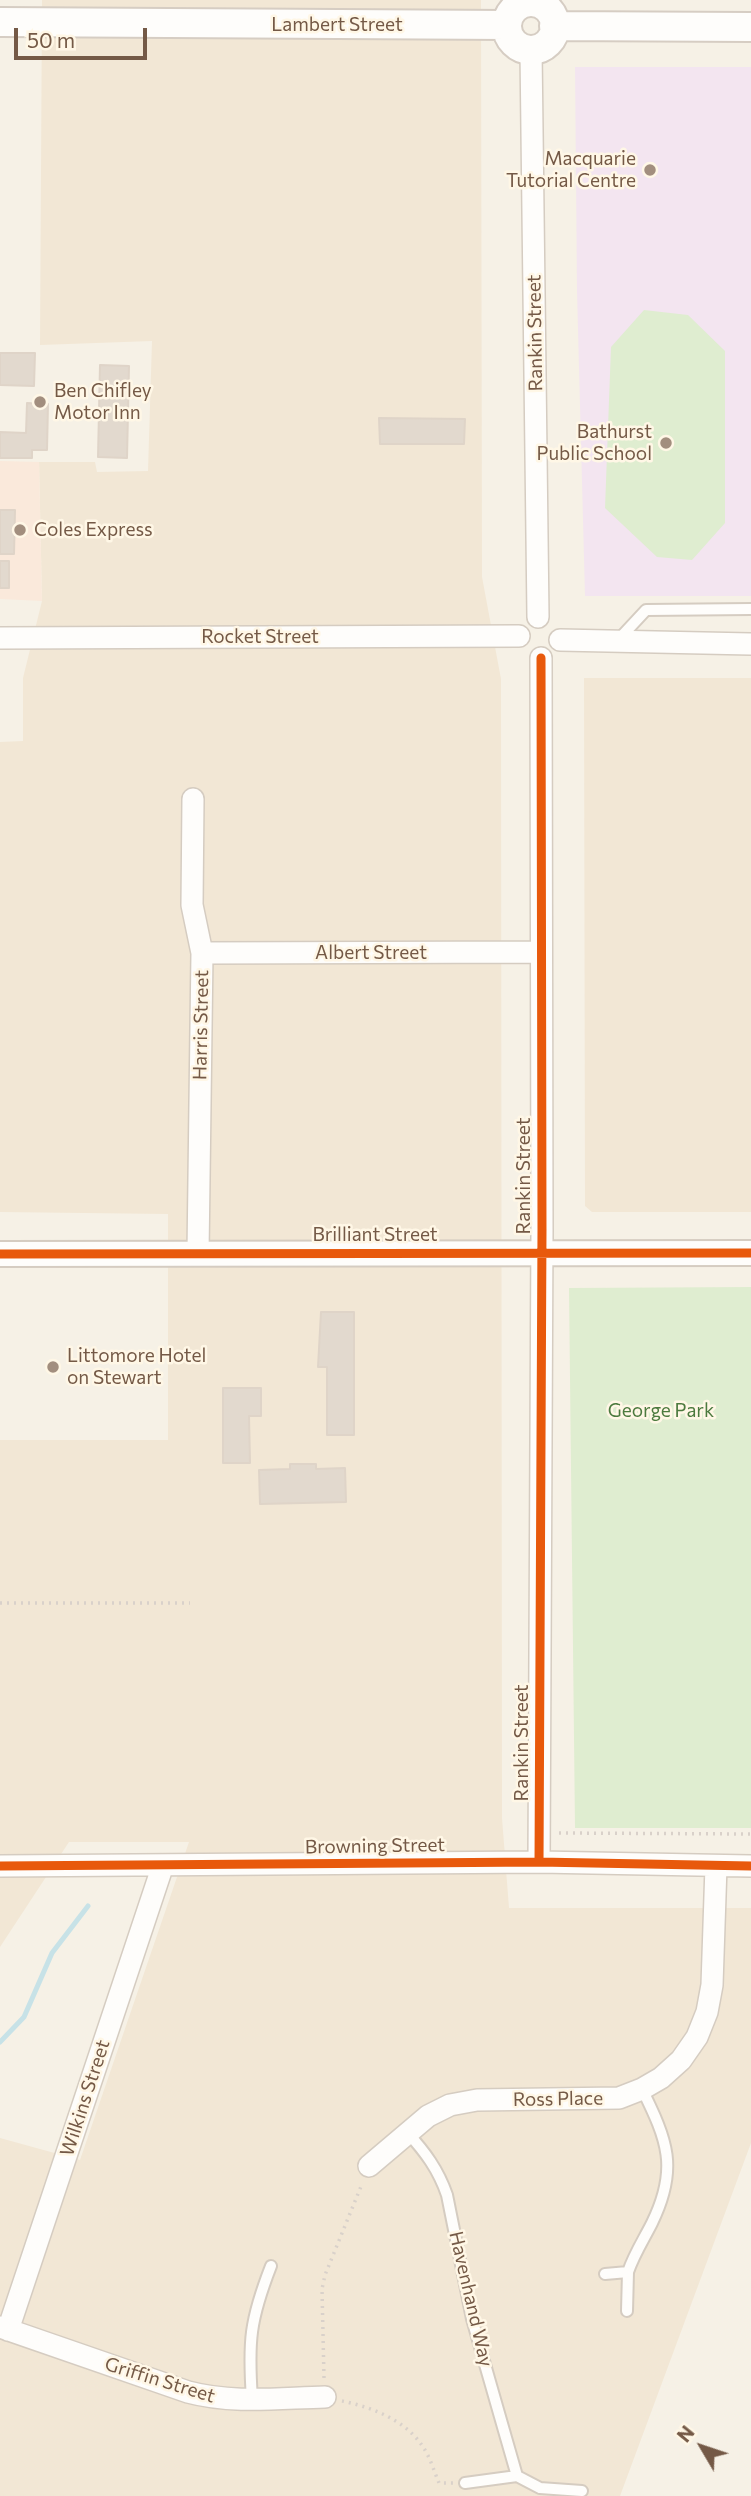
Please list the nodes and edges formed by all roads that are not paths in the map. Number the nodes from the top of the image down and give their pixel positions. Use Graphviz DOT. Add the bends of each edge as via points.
graph roads {
  1 [pos="530,1"];
  2 [pos="0,22"];
  3 [pos="507,25"];
  4 [pos="554,26"];
  5 [pos="751,27"];
  6 [pos="531,50"];
  7 [pos="751,609"];
  8 [pos="538,617"];
  9 [pos="519,636"];
  10 [pos="0,638"];
  11 [pos="560,640"];
  12 [pos="617,641"];
  13 [pos="751,644"];
  14 [pos="541,658"];
  15 [pos="193,799"];
  16 [pos="541,952"];
  17 [pos="202,953"];
  18 [pos="542,1252"];
  19 [pos="198,1253"];
  20 [pos="751,1253"];
  21 [pos="0,1254"];
  22 [pos="539,1862"];
  23 [pos="0,1866"];
  24 [pos="163,1866"];
  25 [pos="716,1866"];
  26 [pos="751,1866"];
  27 [pos="642,2089"];
  28 [pos="407,2132"];
  29 [pos="369,2166"];
  30 [pos="271,2266"];
  31 [pos="628,2272"];
  32 [pos="605,2274"];
  33 [pos="627,2311"];
  34 [pos="4,2328"];
  35 [pos="325,2397"];
  36 [pos="252,2399"];
  37 [pos="517,2476"];
  38 [pos="465,2483"];
  39 [pos="582,2491"];
  1 -- 3 [label="main road" via="511,12"];
  1 -- 4 [label="main road" via="550,12"];
  2 -- 3 [label="main road, Lambert Street"];
  3 -- 6 [label="main road" via="516,46"];
  4 -- 5 [label="main road"];
  4 -- 6 [label="main road" via="545,46"];
  6 -- 8 [label="street, Rankin Street"];
  7 -- 12 [label="lane" via="646,610"];
  8 -- 9 [label="street" via="523,625"];
  8 -- 11 [label="street" via="555,624"];
  9 -- 10 [label="street, Rocket Street"];
  9 -- 14 [label="street" via="528,654"];
  11 -- 12 [label="street"];
  11 -- 14 [label="street" via="553,652"];
  12 -- 13 [label="street"];
  14 -- 16 [label="street, Rankin Street"];
  15 -- 17 [label="street, Harris Street" via="192,905"];
  16 -- 17 [label="street, Albert Street"];
  16 -- 18 [label="street, Rankin Street"];
  17 -- 19 [label="street, Harris Street"];
  18 -- 19 [label="street, Brilliant Street"];
  18 -- 20 [label="street, Brilliant Street"];
  18 -- 22 [label="street, Rankin Street"];
  19 -- 21 [label="street, Brilliant Street"];
  22 -- 24 [label="street, Browning Street"];
  22 -- 25 [label="street, Browning Street"];
  23 -- 24 [label="street, Browning Street"];
  24 -- 34 [label="street, Wilkins Street"];
  25 -- 26 [label="street, Browning Street"];
  25 -- 27 [label="street, Ross Place" via="708,2012 681,2060"];
  27 -- 28 [label="street, Ross Place" via="599,2100 477,2100 450,2105"];
  27 -- 31 [label="lane" via="662,2130 667,2176 662,2199"];
  28 -- 29 [label="street, Ross Place"];
  28 -- 37 [label="lane, Havenhand Way" via="435,2166 447,2195 472,2319"];
  30 -- 36 [label="lane" via="251,2329"];
  31 -- 32 [label="lane"];
  31 -- 33 [label="lane"];
  34 -- 36 [label="street, Griffin Street" via="188,2392"];
  35 -- 36 [label="street, Griffin Street"];
  37 -- 38 [label="lane"];
  37 -- 39 [label="lane" via="540,2488"];
}
